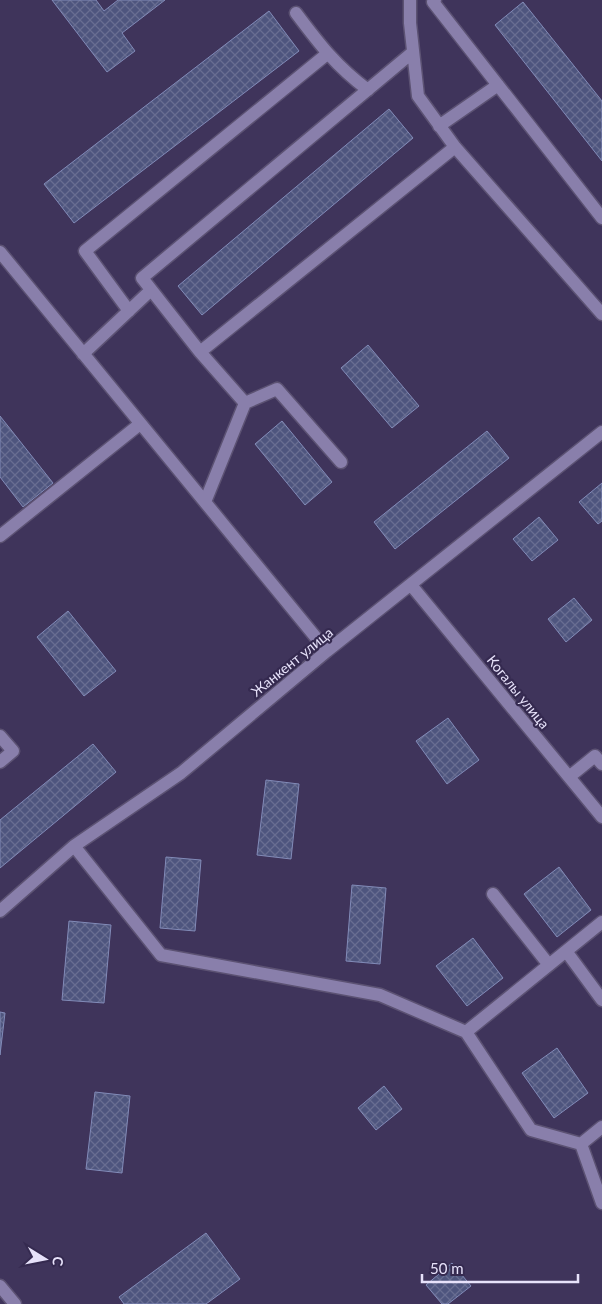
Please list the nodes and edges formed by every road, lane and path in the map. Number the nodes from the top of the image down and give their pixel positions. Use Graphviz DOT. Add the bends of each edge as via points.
graph roads {
  1 [pos="410,0"];
  2 [pos="435,0"];
  3 [pos="296,13"];
  4 [pos="413,52"];
  5 [pos="326,54"];
  6 [pos="498,85"];
  7 [pos="368,90"];
  8 [pos="439,126"];
  9 [pos="455,147"];
  10 [pos="602,218"];
  11 [pos="0,252"];
  12 [pos="151,290"];
  13 [pos="129,311"];
  14 [pos="602,314"];
  15 [pos="200,352"];
  16 [pos="83,354"];
  17 [pos="245,403"];
  18 [pos="140,424"];
  19 [pos="602,432"];
  20 [pos="341,462"];
  21 [pos="205,502"];
  22 [pos="0,536"];
  23 [pos="411,585"];
  24 [pos="328,651"];
  25 [pos="0,736"];
  26 [pos="0,762"];
  27 [pos="602,764"];
  28 [pos="569,777"];
  29 [pos="602,817"];
  30 [pos="74,846"];
  31 [pos="493,894"];
  32 [pos="0,911"];
  33 [pos="602,922"];
  34 [pos="566,951"];
  35 [pos="549,965"];
  36 [pos="602,1000"];
  37 [pos="466,1032"];
  38 [pos="602,1127"];
  39 [pos="581,1144"];
  40 [pos="602,1203"];
  41 [pos="0,1286"];
  42 [pos="14,1304"];
  1 -- 4 [label="street"];
  2 -- 6 [label="street" via="433,2"];
  3 -- 5 [label="street"];
  4 -- 7 [label="street"];
  4 -- 8 [label="street" via="418,96"];
  5 -- 7 [label="street"];
  5 -- 13 [label="street" via="85,250"];
  6 -- 8 [label="street"];
  6 -- 10 [label="street"];
  7 -- 12 [label="street" via="142,278"];
  8 -- 9 [label="street"];
  9 -- 14 [label="street"];
  9 -- 15 [label="street"];
  11 -- 16 [label="street"];
  12 -- 13 [label="street"];
  12 -- 15 [label="street"];
  13 -- 16 [label="street"];
  15 -- 17 [label="street"];
  16 -- 18 [label="street"];
  17 -- 20 [label="street" via="277,389"];
  17 -- 21 [label="street"];
  18 -- 21 [label="street"];
  18 -- 22 [label="street"];
  19 -- 23 [label="street, Жанкент улица"];
  21 -- 24 [label="street"];
  23 -- 24 [label="street, Жанкент улица"];
  23 -- 28 [label="street, Когалы улица"];
  24 -- 30 [label="street, Жанкент улица" via="181,773"];
  25 -- 26 [label="street" via="13,751"];
  27 -- 28 [label="street" via="595,756"];
  28 -- 29 [label="street, Когалы улица"];
  30 -- 32 [label="street, Жанкент улица"];
  30 -- 37 [label="street" via="161,955 380,995"];
  31 -- 35 [label="street"];
  33 -- 34 [label="street"];
  34 -- 35 [label="street"];
  34 -- 36 [label="street"];
  35 -- 37 [label="street"];
  37 -- 39 [label="street" via="531,1130"];
  38 -- 39 [label="street"];
  39 -- 40 [label="street"];
  41 -- 42 [label="street"];
}
